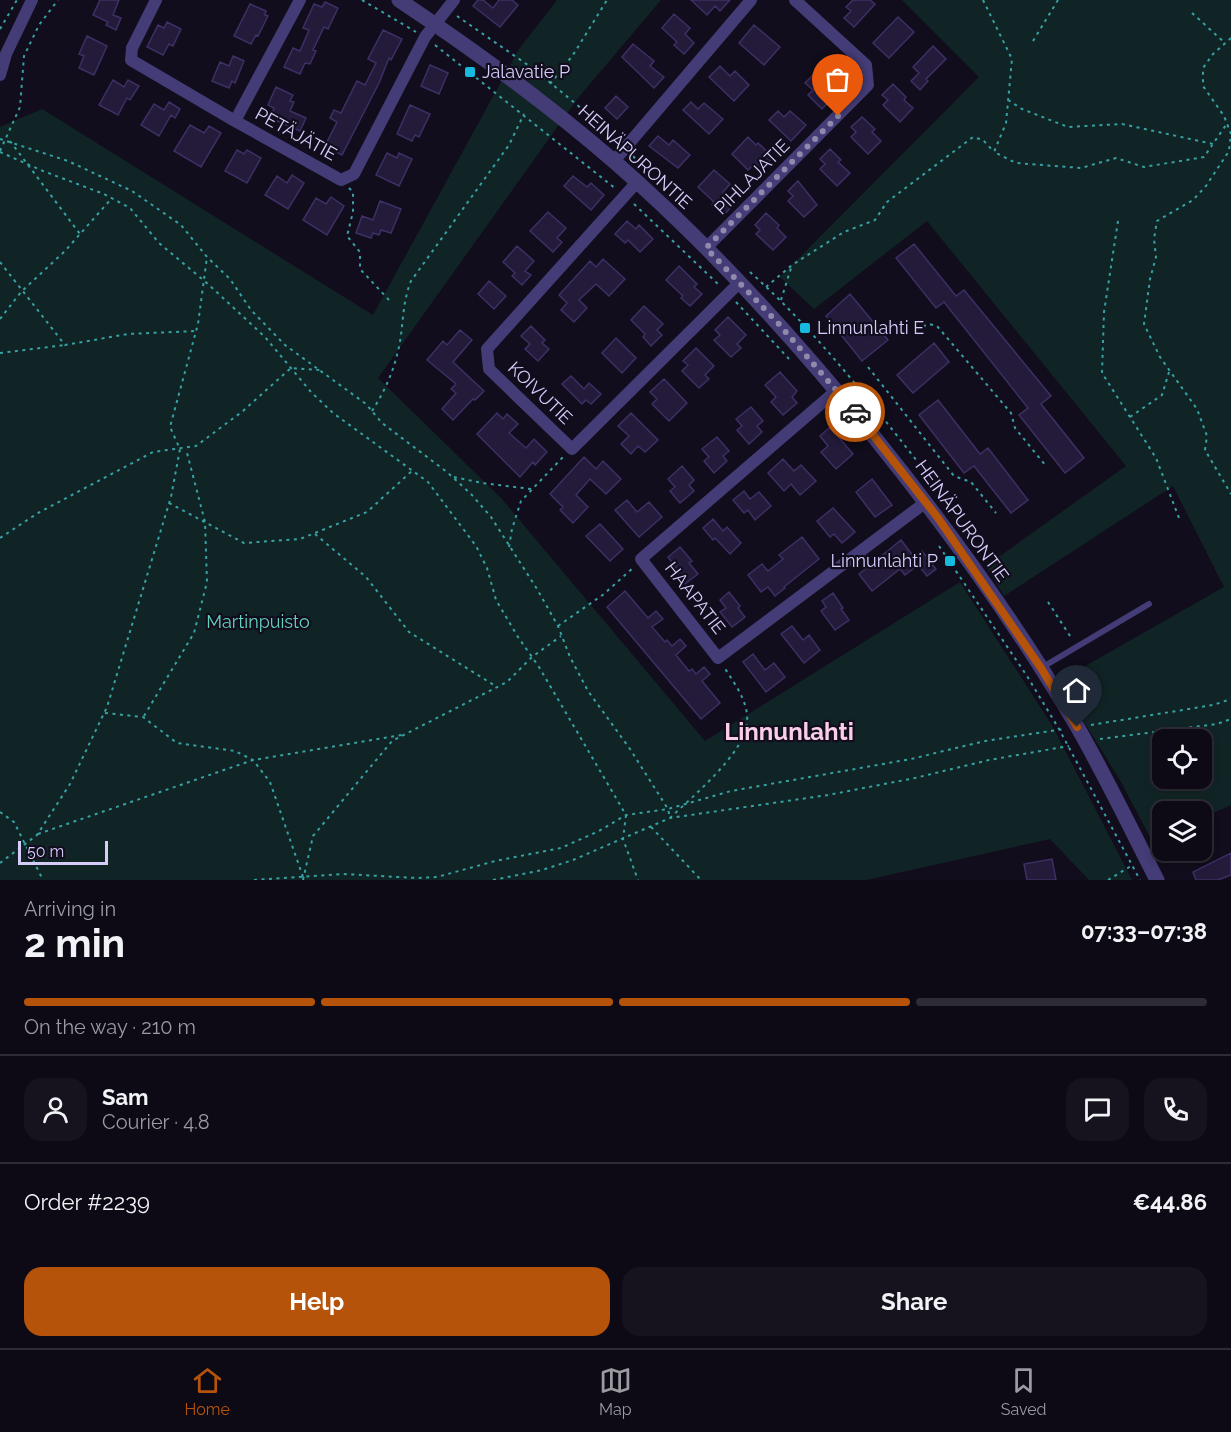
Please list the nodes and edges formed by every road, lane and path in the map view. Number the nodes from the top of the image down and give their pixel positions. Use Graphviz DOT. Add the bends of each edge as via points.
graph roads {
  1 [pos="17,0"];
  2 [pos="32,0"];
  3 [pos="58,0"];
  4 [pos="156,0"];
  5 [pos="300,0"];
  6 [pos="362,0"];
  7 [pos="399,0"];
  8 [pos="454,0"];
  9 [pos="607,0"];
  10 [pos="751,0"];
  11 [pos="795,0"];
  12 [pos="983,0"];
  13 [pos="1058,0"];
  14 [pos="1192,13"];
  15 [pos="435,24"];
  16 [pos="0,29"];
  17 [pos="425,37"];
  18 [pos="1231,38"];
  19 [pos="1033,41"];
  20 [pos="1225,43"];
  21 [pos="0,75"];
  22 [pos="550,84"];
  23 [pos="1008,100"];
  24 [pos="524,114"];
  25 [pos="235,121"];
  26 [pos="1227,124"];
  27 [pos="1231,134"];
  28 [pos="0,139"];
  29 [pos="4,139"];
  30 [pos="10,141"];
  31 [pos="1213,144"];
  32 [pos="0,152"];
  33 [pos="994,152"];
  34 [pos="614,161"];
  35 [pos="26,164"];
  36 [pos="341,180"];
  37 [pos="637,182"];
  38 [pos="625,196"];
  39 [pos="112,198"];
  40 [pos="1118,221"];
  41 [pos="80,234"];
  42 [pos="706,248"];
  43 [pos="207,256"];
  44 [pos="0,262"];
  45 [pos="792,265"];
  46 [pos="203,280"];
  47 [pos="740,282"];
  48 [pos="766,286"];
  49 [pos="21,292"];
  50 [pos="728,293"];
  51 [pos="389,300"];
  52 [pos="781,300"];
  53 [pos="0,319"];
  54 [pos="916,329"];
  55 [pos="196,331"];
  56 [pos="65,345"];
  57 [pos="0,352"];
  58 [pos="796,366"];
  59 [pos="868,367"];
  60 [pos="291,368"];
  61 [pos="322,370"];
  62 [pos="1169,370"];
  63 [pos="837,390"];
  64 [pos="372,411"];
  65 [pos="1130,417"];
  66 [pos="180,449"];
  67 [pos="186,449"];
  68 [pos="572,449"];
  69 [pos="1046,466"];
  70 [pos="413,470"];
  71 [pos="451,476"];
  72 [pos="532,489"];
  73 [pos="1231,494"];
  74 [pos="926,502"];
  75 [pos="169,503"];
  76 [pos="996,513"];
  77 [pos="1179,518"];
  78 [pos="205,522"];
  79 [pos="314,533"];
  80 [pos="0,538"];
  81 [pos="938,543"];
  82 [pos="509,547"];
  83 [pos="641,559"];
  84 [pos="1048,602"];
  85 [pos="1149,604"];
  86 [pos="558,626"];
  87 [pos="562,636"];
  88 [pos="1077,647"];
  89 [pos="532,657"];
  90 [pos="718,658"];
  91 [pos="1041,668"];
  92 [pos="497,687"];
  93 [pos="1231,699"];
  94 [pos="104,713"];
  95 [pos="143,717"];
  96 [pos="1231,719"];
  97 [pos="1091,725"];
  98 [pos="1059,729"];
  99 [pos="402,735"];
  100 [pos="1085,741"];
  101 [pos="1068,746"];
  102 [pos="253,759"];
  103 [pos="683,806"];
  104 [pos="668,809"];
  105 [pos="0,812"];
  106 [pos="626,815"];
  107 [pos="670,818"];
  108 [pos="651,826"];
  109 [pos="37,835"];
  110 [pos="623,839"];
  111 [pos="25,844"];
  112 [pos="0,863"];
  113 [pos="1132,866"];
  114 [pos="303,879"];
  115 [pos="44,880"];
  116 [pos="254,880"];
  117 [pos="494,880"];
  118 [pos="638,880"];
  119 [pos="701,880"];
  120 [pos="1108,880"];
  121 [pos="1140,880"];
  122 [pos="1157,880"];
  1 -- 16 [label="path"];
  2 -- 21 [label="street"];
  3 -- 29 [label="path" via="39,25 24,56 20,106"];
  4 -- 25 [label="street, PETÄJÄTIE" via="132,48 131,60"];
  5 -- 25 [label="street"];
  6 -- 17 [label="path"];
  7 -- 15 [label="street, HEINÄPURONTIE"];
  8 -- 15 [label="street, PETÄJÄTIE"];
  9 -- 22 [label="path"];
  10 -- 34 [label="street"];
  11 -- 42 [label="street, PIHLAJATIE" via="866,65 868,85"];
  12 -- 23 [label="path" via="1012,59"];
  13 -- 19 [label="path"];
  14 -- 20 [label="path"];
  15 -- 17 [label="street, PETÄJÄTIE"];
  15 -- 34 [label="street, HEINÄPURONTIE"];
  17 -- 24 [label="path"];
  17 -- 36 [label="street, PETÄJÄTIE" via="354,174"];
  18 -- 20 [label="path"];
  20 -- 26 [label="path" via="1203,68 1203,86"];
  23 -- 31 [label="path" via="1068,127 1122,124"];
  23 -- 33 [label="path" via="1006,123"];
  24 -- 38 [label="path"];
  24 -- 64 [label="path" via="509,145 411,281 398,356 383,395"];
  25 -- 36 [label="street, PETÄJÄTIE"];
  26 -- 27 [label="path"];
  26 -- 31 [label="path"];
  27 -- 62 [label="path" via="1229,151 1206,186 1193,200 1157,221 1156,257 1144,324"];
  28 -- 29 [label="path"];
  29 -- 30 [label="path"];
  29 -- 32 [label="path"];
  30 -- 35 [label="path"];
  30 -- 43 [label="path" via="68,161 132,191 181,225"];
  31 -- 33 [label="path" via="1204,157 1144,167 1116,158 1081,168 1016,163"];
  32 -- 35 [label="path"];
  33 -- 45 [label="path" via="983,140 973,137 887,202 875,220 844,232"];
  34 -- 37 [label="street, HEINÄPURONTIE"];
  35 -- 39 [label="path"];
  35 -- 41 [label="path"];
  36 -- 51 [label="path" via="353,192 347,236 360,252 360,270"];
  37 -- 38 [label="street, KOIVUTIE"];
  37 -- 42 [label="street, HEINÄPURONTIE"];
  38 -- 50 [label="path"];
  38 -- 68 [label="street, KOIVUTIE" via="487,350 489,369"];
  39 -- 41 [label="path"];
  39 -- 46 [label="path" via="130,208 159,243"];
  40 -- 65 [label="path" via="1104,312 1102,373"];
  41 -- 49 [label="path"];
  42 -- 47 [label="street, HEINÄPURONTIE"];
  43 -- 46 [label="path"];
  43 -- 61 [label="path" via="285,345"];
  44 -- 49 [label="path"];
  45 -- 48 [label="path"];
  45 -- 52 [label="path"];
  46 -- 55 [label="path"];
  46 -- 60 [label="path" via="265,337"];
  47 -- 50 [label="street, KOIVUTIE"];
  47 -- 63 [label="street, HEINÄPURONTIE"];
  49 -- 53 [label="path"];
  49 -- 56 [label="path"];
  50 -- 58 [label="path"];
  50 -- 68 [label="street, KOIVUTIE"];
  54 -- 69 [label="path" via="929,324 937,326 1011,413 1016,428"];
  55 -- 56 [label="path" via="128,334"];
  55 -- 66 [label="path" via="170,427"];
  56 -- 57 [label="path"];
  59 -- 76 [label="path" via="954,476 971,482"];
  60 -- 61 [label="path"];
  60 -- 67 [label="path" via="243,411 204,441"];
  60 -- 70 [label="path" via="333,413"];
  61 -- 64 [label="path"];
  62 -- 65 [label="path" via="1162,395"];
  62 -- 73 [label="path" via="1197,409 1207,436 1205,450"];
  63 -- 74 [label="street, HEINÄPURONTIE"];
  63 -- 83 [label="street, HAAPATIE"];
  64 -- 71 [label="path"];
  65 -- 77 [label="path" via="1156,458"];
  66 -- 67 [label="path"];
  66 -- 75 [label="path"];
  66 -- 80 [label="path" via="153,452 38,513"];
  67 -- 78 [label="path"];
  68 -- 72 [label="path"];
  70 -- 79 [label="path" via="367,512"];
  70 -- 89 [label="path" via="428,482 476,546 496,600"];
  71 -- 72 [label="path"];
  71 -- 82 [label="path" via="491,517"];
  72 -- 82 [label="path" via="521,501"];
  74 -- 90 [label="street, HAAPATIE"];
  74 -- 91 [label="street, HEINÄPURONTIE"];
  75 -- 78 [label="path"];
  75 -- 94 [label="path"];
  78 -- 79 [label="path" via="244,543 300,539"];
  78 -- 95 [label="path" via="207,582 194,633"];
  79 -- 92 [label="path" via="366,577 409,632"];
  81 -- 98 [label="path"];
  82 -- 86 [label="path"];
  83 -- 86 [label="path" via="604,594"];
  83 -- 90 [label="street, HAAPATIE"];
  84 -- 88 [label="path"];
  85 -- 88 [label="lane"];
  86 -- 87 [label="path"];
  87 -- 89 [label="path"];
  87 -- 104 [label="path" via="588,691"];
  88 -- 91 [label="lane"];
  89 -- 92 [label="path"];
  89 -- 106 [label="path"];
  90 -- 103 [label="path" via="745,705 747,722 738,750"];
  91 -- 100 [label="street, HEINÄPURONTIE"];
  92 -- 99 [label="path"];
  93 -- 97 [label="path"];
  94 -- 95 [label="path"];
  94 -- 109 [label="path" via="70,784"];
  95 -- 102 [label="path" via="177,743 236,751"];
  96 -- 100 [label="path"];
  98 -- 101 [label="path"];
  98 -- 103 [label="path" via="731,791"];
  99 -- 102 [label="path"];
  99 -- 114 [label="path" via="392,741 313,836"];
  100 -- 101 [label="path"];
  100 -- 122 [label="street, HEINÄPURONTIE"];
  101 -- 107 [label="path" via="828,795"];
  101 -- 113 [label="path"];
  102 -- 109 [label="path"];
  102 -- 114 [label="path" via="270,782"];
  103 -- 104 [label="path"];
  103 -- 107 [label="path"];
  104 -- 106 [label="path"];
  104 -- 107 [label="path"];
  105 -- 111 [label="path" via="14,822"];
  106 -- 110 [label="path"];
  106 -- 114 [label="path" via="561,848 436,877 343,874"];
  107 -- 108 [label="path"];
  108 -- 110 [label="path"];
  108 -- 119 [label="path"];
  109 -- 111 [label="path"];
  110 -- 117 [label="path" via="542,870"];
  110 -- 118 [label="path"];
  111 -- 112 [label="path"];
  111 -- 115 [label="path"];
  113 -- 120 [label="path"];
  113 -- 121 [label="path"];
  114 -- 116 [label="path"];
}
